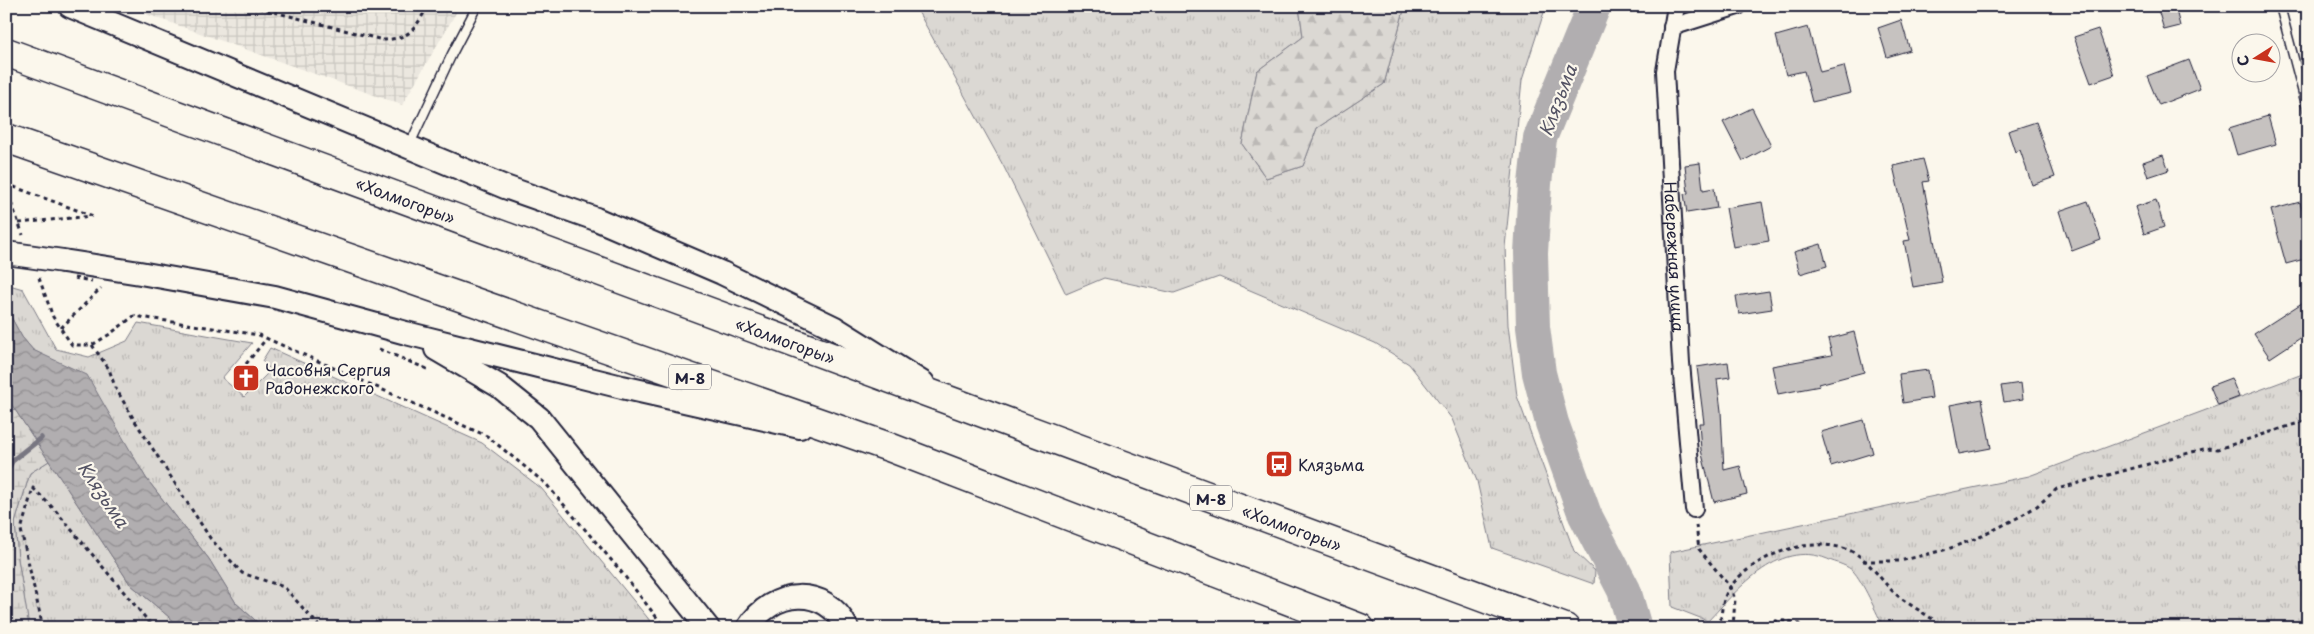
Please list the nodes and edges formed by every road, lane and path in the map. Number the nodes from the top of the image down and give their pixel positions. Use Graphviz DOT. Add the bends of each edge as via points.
graph roads {
  1 [pos="8,6"];
  2 [pos="70,6"];
  3 [pos="251,6"];
  4 [pos="428,6"];
  5 [pos="477,6"];
  6 [pos="1676,6"];
  7 [pos="1738,6"];
  8 [pos="2280,6"];
  9 [pos="6,14"];
  10 [pos="1672,27"];
  11 [pos="17,56"];
  12 [pos="2308,112"];
  13 [pos="11,140"];
  14 [pos="409,146"];
  15 [pos="6,184"];
  16 [pos="6,188"];
  17 [pos="19,224"];
  18 [pos="26,242"];
  19 [pos="6,253"];
  20 [pos="36,270"];
  21 [pos="92,281"];
  22 [pos="106,284"];
  23 [pos="98,292"];
  24 [pos="61,328"];
  25 [pos="406,333"];
  26 [pos="266,339"];
  27 [pos="92,345"];
  28 [pos="378,348"];
  29 [pos="246,364"];
  30 [pos="432,371"];
  31 [pos="956,403"];
  32 [pos="2308,420"];
  33 [pos="889,447"];
  34 [pos="1694,510"];
  35 [pos="1863,560"];
  36 [pos="1730,588"];
  37 [pos="43,628"];
  38 [pos="154,628"];
  39 [pos="320,628"];
  40 [pos="665,628"];
  41 [pos="708,628"];
  42 [pos="748,628"];
  43 [pos="847,628"];
  44 [pos="1360,628"];
  45 [pos="1565,628"];
  46 [pos="1720,628"];
  47 [pos="1734,628"];
  48 [pos="1758,628"];
  49 [pos="1798,628"];
  50 [pos="1946,628"];
  1 -- 9 [label="path"];
  2 -- 14 [label="main road"];
  3 -- 4 [label="path" via="383,40 402,39 418,24"];
  5 -- 14 [label="lane"];
  6 -- 10 [label="street, Набережная улица"];
  7 -- 10 [label="street"];
  8 -- 12 [label="lane"];
  10 -- 34 [label="street, Набережная улица" via="1666,90 1680,363"];
  11 -- 31 [label="highway, «Холмогоры» / М-8"];
  13 -- 33 [label="highway, М-8"];
  14 -- 31 [label="main road" via="505,187 596,219 722,273 835,328"];
  15 -- 17 [label="path" via="93,216"];
  16 -- 17 [label="path"];
  17 -- 18 [label="path"];
  19 -- 25 [label="main road, bridge" via="140,272 275,297"];
  20 -- 24 [label="path"];
  21 -- 22 [label="path"];
  23 -- 24 [label="path"];
  24 -- 27 [label="path" via="72,345"];
  25 -- 33 [label="main road" via="622,387"];
  25 -- 41 [label="main road" via="499,386 539,418"];
  26 -- 27 [label="path" via="134,316"];
  26 -- 29 [label="path"];
  26 -- 40 [label="path" via="486,436 546,484"];
  27 -- 39 [label="path" via="109,369 133,418 210,538 242,573 284,587"];
  28 -- 30 [label="path"];
  31 -- 45 [label="highway, «Холмогоры» / М-8"];
  32 -- 35 [label="path" via="2218,449 2207,448 2057,489 2017,518 1948,549 1900,561"];
  33 -- 44 [label="highway, М-8"];
  34 -- 36 [label="path" via="1699,549"];
  35 -- 36 [label="path" via="1835,546 1800,546 1765,558"];
  35 -- 50 [label="path" via="1898,595"];
  36 -- 46 [label="path"];
  36 -- 47 [label="path" via="1735,599"];
  37 -- 38 [label="path" via="21,530 34,488"];
  42 -- 43 [label="main road" via="761,610 771,604 802,596 819,601 838,613"];
  48 -- 49 [label="path" via="1765,623 1783,620 1800,624"];
}
